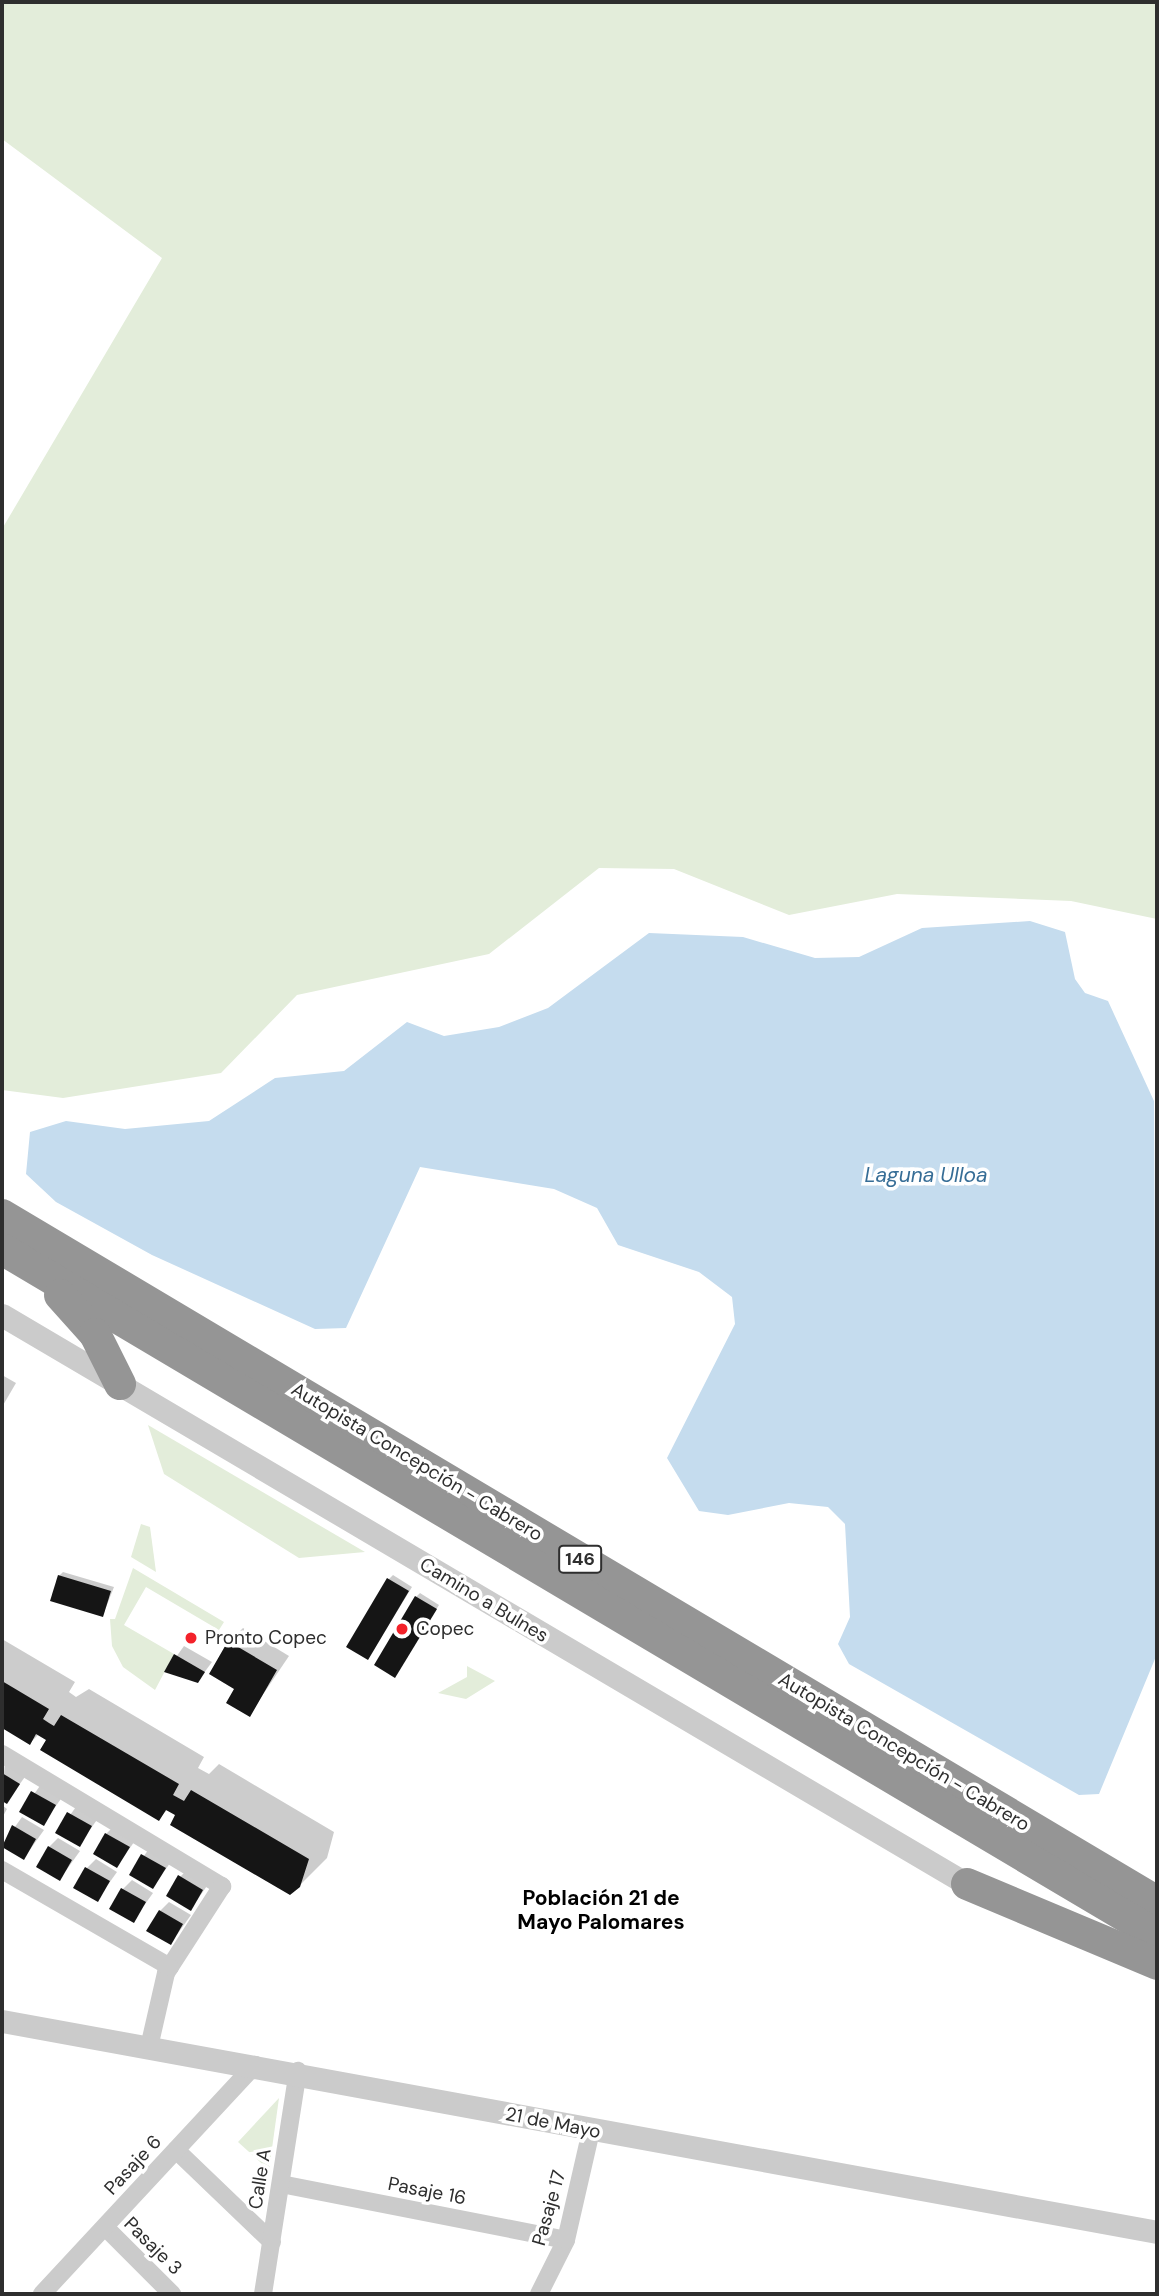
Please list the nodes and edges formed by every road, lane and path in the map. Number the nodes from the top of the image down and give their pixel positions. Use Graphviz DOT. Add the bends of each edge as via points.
graph roads {
  1 [pos="2,1215"];
  2 [pos="2,1249"];
  3 [pos="35,1269"];
  4 [pos="2,1315"];
  5 [pos="120,1384"];
  6 [pos="2,1754"];
  7 [pos="2,1870"];
  8 [pos="967,1884"];
  9 [pos="1157,1902"];
  10 [pos="1157,1935"];
  11 [pos="1157,1964"];
  12 [pos="170,1967"];
  13 [pos="2,2021"];
  14 [pos="149,2047"];
  15 [pos="255,2065"];
  16 [pos="298,2071"];
  17 [pos="591,2130"];
  18 [pos="176,2150"];
  19 [pos="281,2184"];
  20 [pos="104,2227"];
  21 [pos="1157,2232"];
  22 [pos="565,2240"];
  23 [pos="272,2242"];
  24 [pos="42,2294"];
  25 [pos="172,2294"];
  26 [pos="264,2294"];
  27 [pos="539,2294"];
  1 -- 9 [label="highway, Autopista Concepción - Cabrero / 146"];
  2 -- 3 [label="highway, Autopista Concepción - Cabrero / 146"];
  3 -- 5 [label="highway" via="95,1334"];
  3 -- 10 [label="highway, Autopista Concepción - Cabrero / 146"];
  4 -- 5 [label="street, Camino a Bulnes"];
  5 -- 8 [label="street, Camino a Bulnes"];
  6 -- 12 [label="street" via="222,1886"];
  7 -- 12 [label="street"];
  8 -- 11 [label="highway"];
  12 -- 14 [label="street"];
  13 -- 14 [label="street, 21 de Mayo"];
  14 -- 15 [label="street, 21 de Mayo"];
  15 -- 16 [label="street, 21 de Mayo"];
  15 -- 18 [label="street, Pasaje 6"];
  16 -- 17 [label="street, 21 de Mayo"];
  16 -- 19 [label="street, Calle A"];
  17 -- 21 [label="street, 21 de Mayo"];
  17 -- 22 [label="street, Pasaje 17"];
  18 -- 20 [label="street, Pasaje 6"];
  18 -- 23 [label="street"];
  19 -- 22 [label="street, Pasaje 16"];
  19 -- 23 [label="street, Calle A"];
  20 -- 24 [label="street, Pasaje 6"];
  20 -- 25 [label="street, Pasaje 3"];
  22 -- 27 [label="street, Pasaje 17"];
  23 -- 26 [label="street, Calle A"];
}
